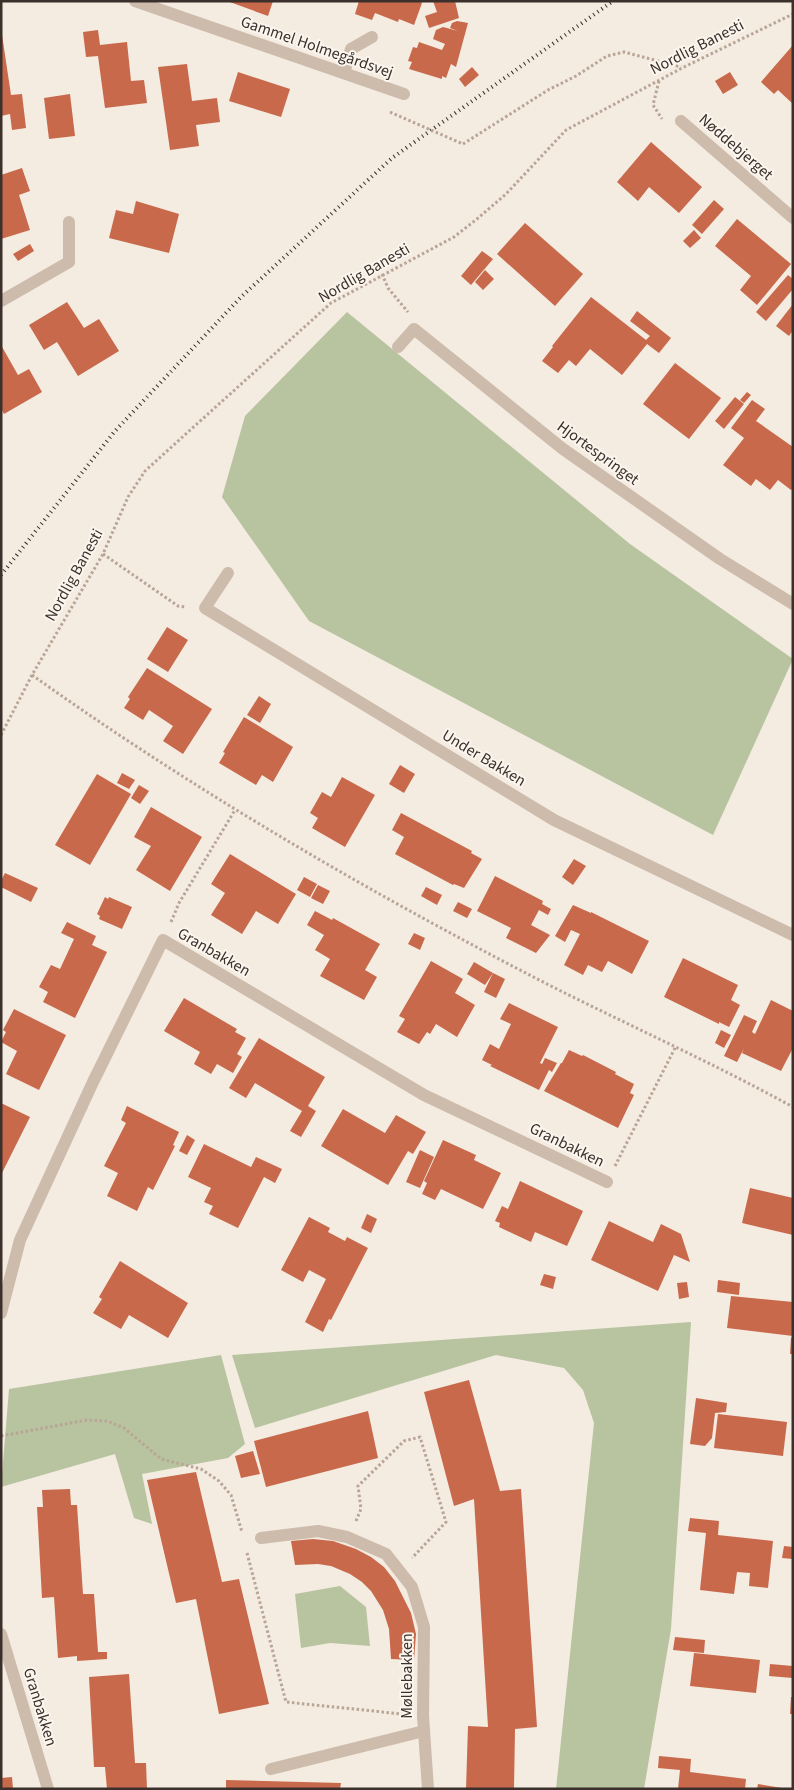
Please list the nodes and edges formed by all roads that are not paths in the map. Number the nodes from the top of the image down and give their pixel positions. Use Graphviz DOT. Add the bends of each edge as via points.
graph roads {
  1 [pos="135,1"];
  2 [pos="372,37"];
  3 [pos="344,73"];
  4 [pos="404,94"];
  5 [pos="681,121"];
  6 [pos="793,218"];
  7 [pos="69,222"];
  8 [pos="1,301"];
  9 [pos="398,347"];
  10 [pos="228,573"];
  11 [pos="793,604"];
  12 [pos="793,935"];
  13 [pos="607,1182"];
  14 [pos="1,1313"];
  15 [pos="261,1538"];
  16 [pos="1,1634"];
  17 [pos="424,1731"];
  18 [pos="271,1769"];
  19 [pos="48,1789"];
  20 [pos="428,1789"];
  1 -- 3 [label="street, Gammel Holmegårdsvej"];
  2 -- 3 [label="street" via="352,49"];
  3 -- 4 [label="street, Gammel Holmegårdsvej"];
  5 -- 6 [label="street, Nøddebjerget"];
  7 -- 8 [label="street" via="70,262"];
  9 -- 11 [label="street, Hjortespringet" via="414,329 563,449 720,559"];
  10 -- 12 [label="street, Under Bakken" via="205,608 554,820"];
  13 -- 14 [label="street, Granbakken" via="424,1094 163,940 20,1240"];
  15 -- 17 [label="street, Møllebakken" via="318,1531 350,1538 386,1554 412,1587 424,1627"];
  16 -- 19 [label="street, Granbakken"];
  17 -- 18 [label="street"];
  17 -- 20 [label="street, Møllebakken"];
}
